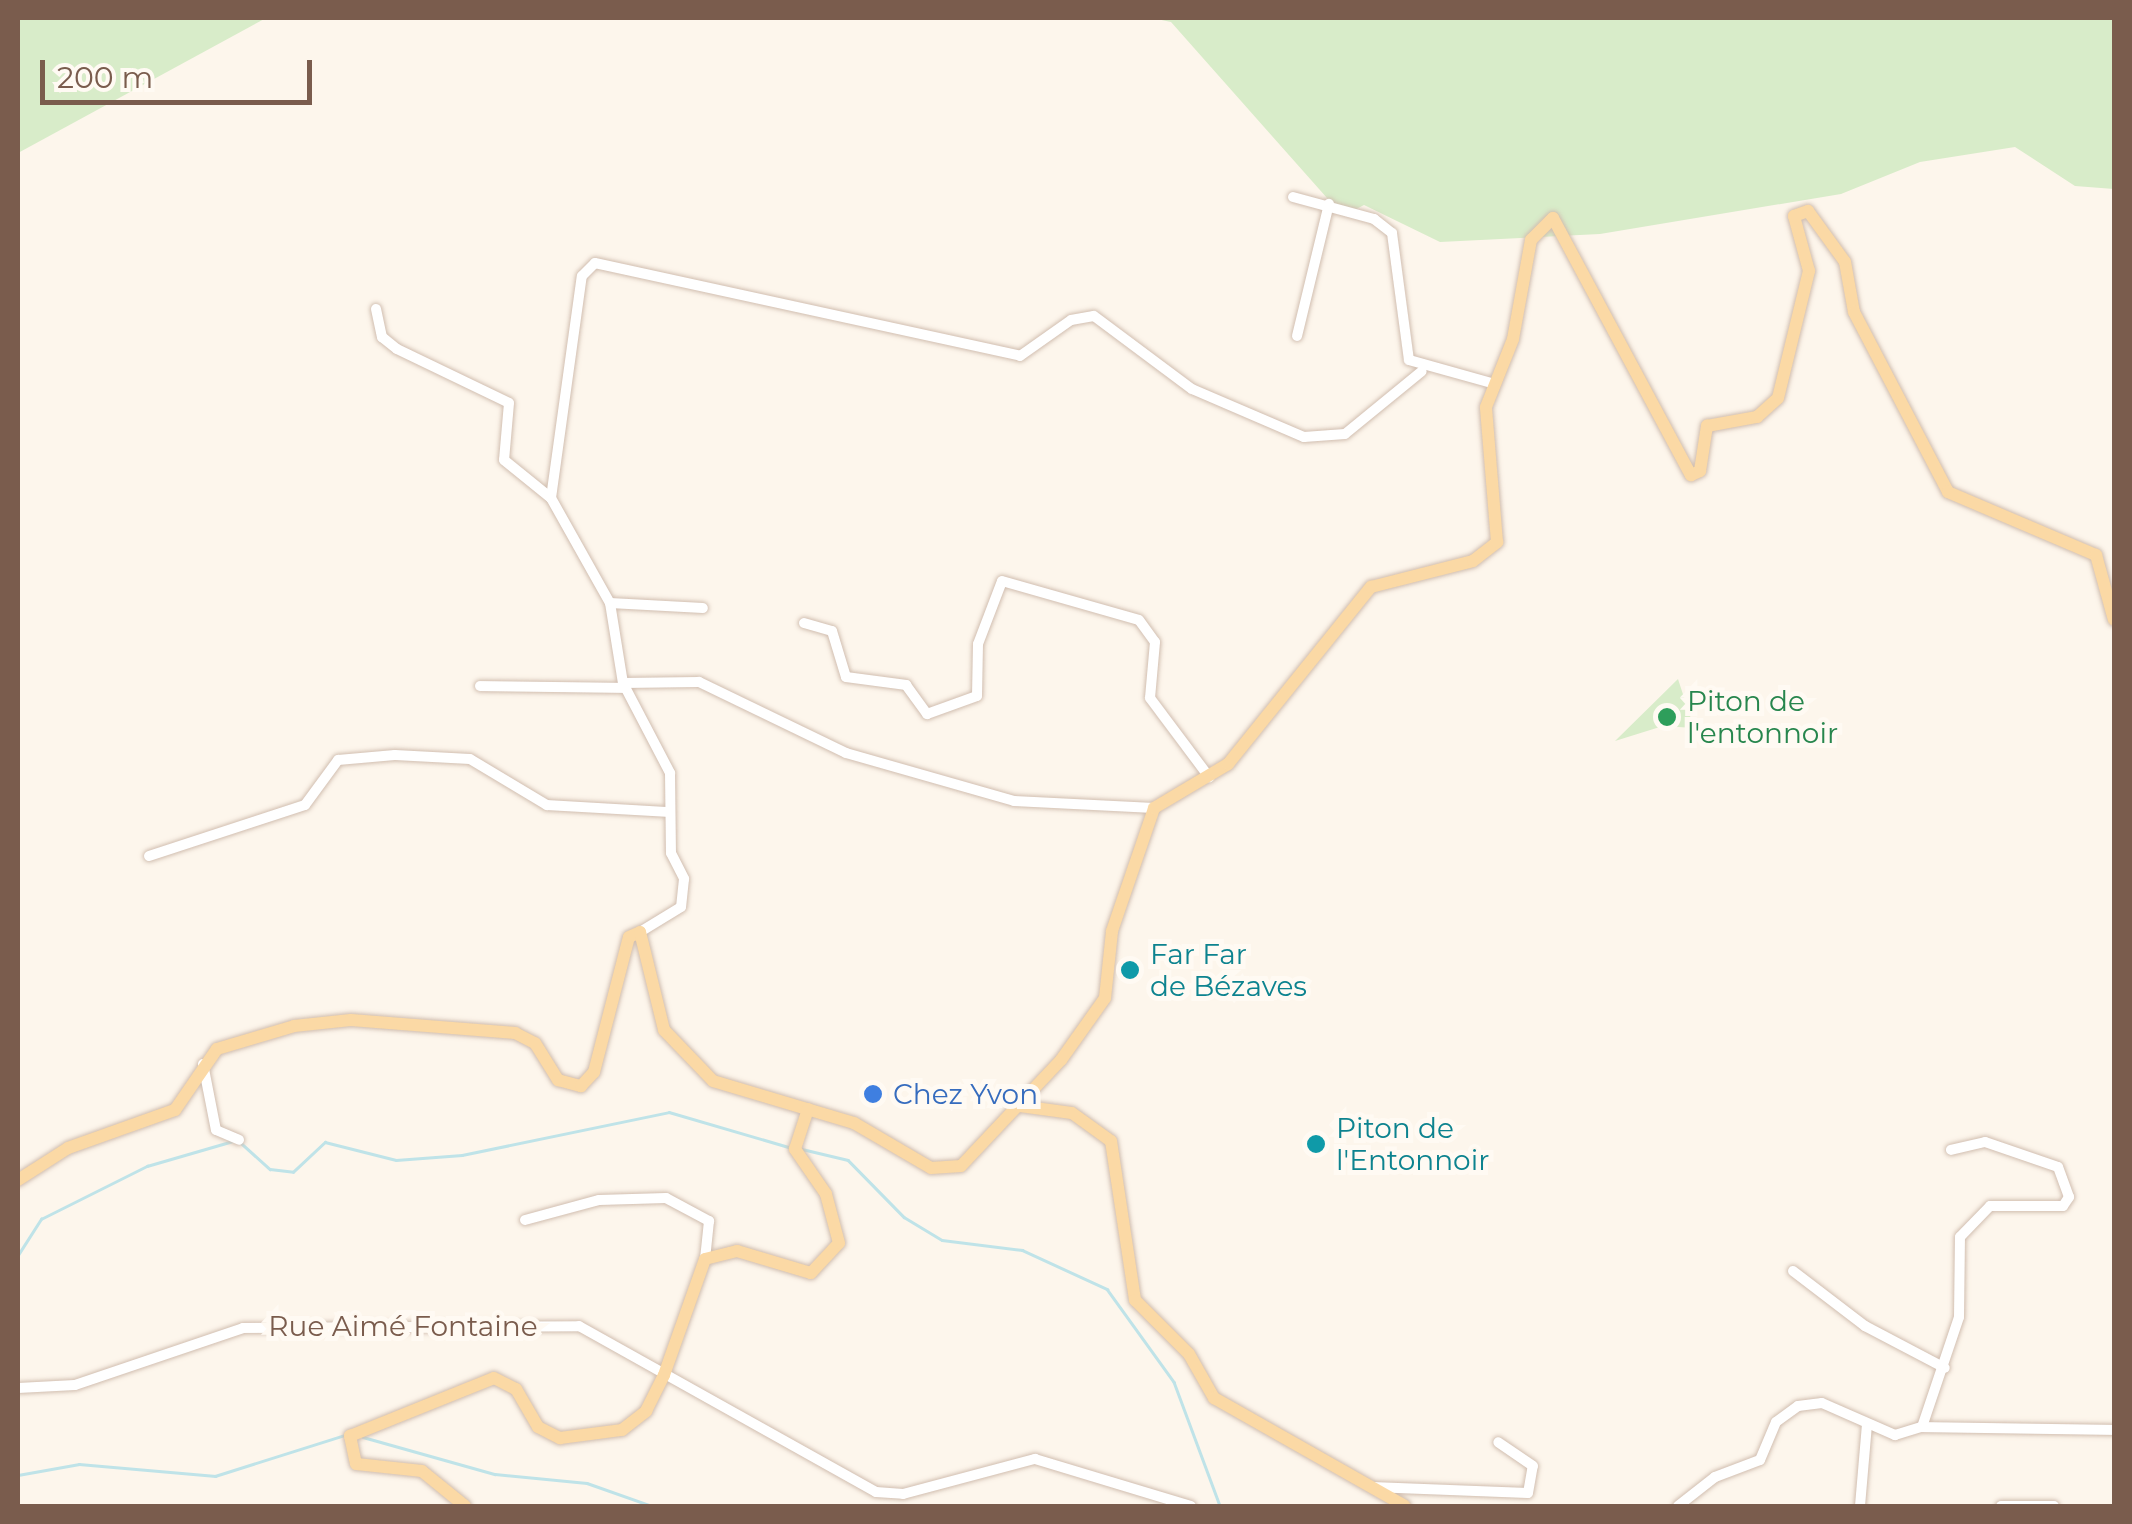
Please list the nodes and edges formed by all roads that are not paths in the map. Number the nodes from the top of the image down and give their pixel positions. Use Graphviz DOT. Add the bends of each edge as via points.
graph roads {
  1 [pos="1293,197"];
  2 [pos="1329,204"];
  3 [pos="376,310"];
  4 [pos="1297,336"];
  5 [pos="1422,371"];
  6 [pos="1495,384"];
  7 [pos="551,498"];
  8 [pos="610,603"];
  9 [pos="702,608"];
  10 [pos="2114,620"];
  11 [pos="804,623"];
  12 [pos="624,685"];
  13 [pos="480,686"];
  14 [pos="1209,777"];
  15 [pos="1154,808"];
  16 [pos="670,812"];
  17 [pos="149,856"];
  18 [pos="640,932"];
  19 [pos="202,1063"];
  20 [pos="1020,1106"];
  21 [pos="806,1114"];
  22 [pos="239,1140"];
  23 [pos="1951,1150"];
  24 [pos="18,1180"];
  25 [pos="526,1220"];
  26 [pos="705,1259"];
  27 [pos="1793,1270"];
  28 [pos="1945,1368"];
  29 [pos="664,1375"];
  30 [pos="18,1388"];
  31 [pos="1867,1424"];
  32 [pos="1922,1427"];
  33 [pos="2114,1430"];
  34 [pos="1498,1442"];
  35 [pos="1371,1487"];
  36 [pos="466,1506"];
  37 [pos="1192,1506"];
  38 [pos="1405,1506"];
  39 [pos="1678,1506"];
  40 [pos="1860,1506"];
  41 [pos="2001,1506"];
  42 [pos="2054,1506"];
  1 -- 2 [label="street"];
  2 -- 4 [label="street"];
  2 -- 5 [label="street" via="1374,218 1400,244 1395,302 1410,360"];
  3 -- 7 [label="street" via="382,337 397,348 509,404 504,460"];
  5 -- 6 [label="street"];
  5 -- 7 [label="street" via="1345,434 1304,437 1192,389 1094,316 1071,320 1020,356 595,263 582,276"];
  6 -- 10 [label="main road" via="1532,240 1553,218 1683,470 1700,471 1706,426 1757,417 1778,398 1809,271 1794,216 1808,211 1845,262 1854,312 1948,492 2096,555"];
  6 -- 14 [label="main road" via="1486,407 1498,542 1473,561 1372,587"];
  7 -- 8 [label="street"];
  8 -- 9 [label="street"];
  8 -- 12 [label="street"];
  11 -- 14 [label="street" via="832,631 846,677 906,686 927,714 977,696 978,644 1002,581 1139,620 1155,642 1150,698"];
  12 -- 13 [label="street"];
  12 -- 15 [label="street" via="699,682 846,753 1014,801"];
  12 -- 16 [label="street" via="670,773"];
  14 -- 15 [label="main road"];
  15 -- 20 [label="main road" via="1112,931 1106,998"];
  16 -- 17 [label="street" via="547,806 470,759 338,760 304,806"];
  16 -- 18 [label="street" via="685,896 675,915"];
  18 -- 19 [label="main road" via="630,937 594,1072 581,1086 558,1080 536,1043 515,1033 351,1020 262,1032"];
  18 -- 21 [label="main road" via="659,1020 676,1044 728,1092"];
  19 -- 22 [label="street" via="216,1130"];
  19 -- 24 [label="main road" via="175,1110 68,1148"];
  20 -- 21 [label="main road" via="961,1166 940,1170"];
  20 -- 35 [label="main road" via="1072,1113 1111,1141 1136,1300 1189,1354 1214,1398"];
  21 -- 26 [label="main road" via="794,1141 836,1218 839,1243 826,1264 794,1274 737,1250"];
  23 -- 28 [label="street" via="1992,1144 2058,1167 2069,1187 2063,1206 2008,1201 1977,1216 1960,1237 1960,1318"];
  25 -- 26 [label="street" via="598,1200 666,1198 709,1222"];
  26 -- 29 [label="main road"];
  27 -- 28 [label="street" via="1865,1326"];
  28 -- 32 [label="street"];
  29 -- 30 [label="street, Rue Aimé Fontaine" via="579,1326 263,1326 76,1385"];
  29 -- 36 [label="main road" via="646,1411 590,1440 538,1426 516,1388 494,1378 359,1429 347,1449 356,1464 422,1470"];
  29 -- 37 [label="street, Rue Aimé Fontaine" via="876,1492 904,1494 1035,1460"];
  31 -- 32 [label="street" via="1896,1435"];
  31 -- 39 [label="street" via="1822,1403 1798,1406 1776,1422 1760,1460 1715,1477"];
  31 -- 40 [label="street"];
  32 -- 33 [label="street"];
  34 -- 35 [label="street" via="1533,1466 1528,1493"];
  35 -- 38 [label="main road"];
  41 -- 42 [label="street"];
}
